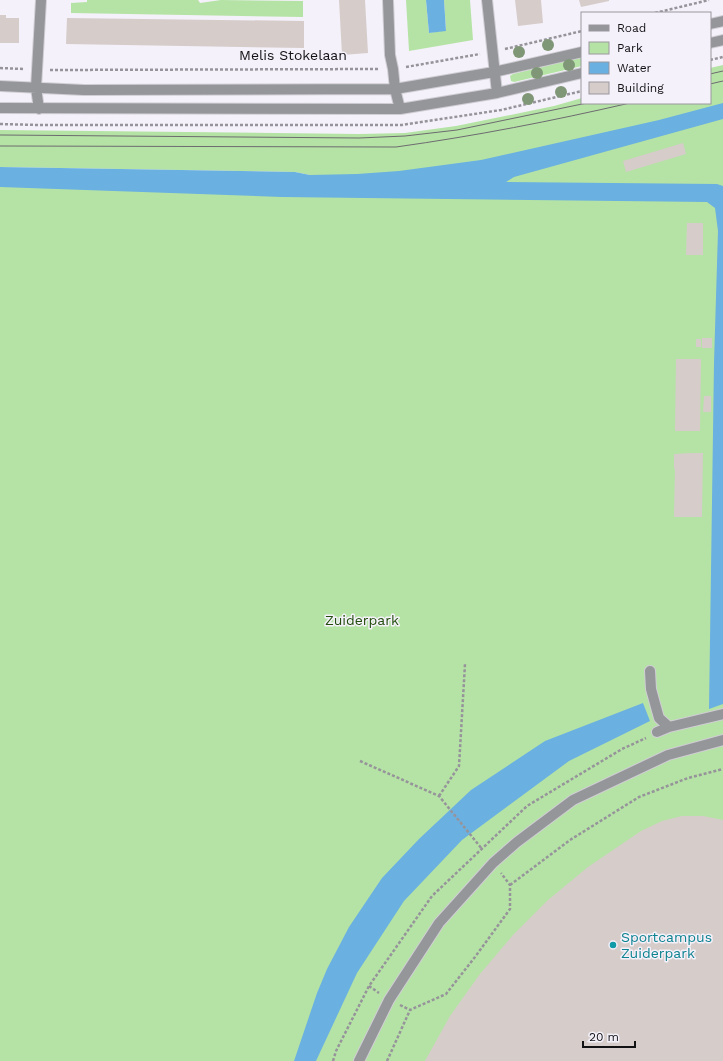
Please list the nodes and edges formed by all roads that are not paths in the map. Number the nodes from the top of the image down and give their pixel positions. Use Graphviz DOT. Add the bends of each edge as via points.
graph roads {
  1 [pos="42,0"];
  2 [pos="388,0"];
  3 [pos="487,0"];
  4 [pos="723,21"];
  5 [pos="711,24"];
  6 [pos="723,40"];
  7 [pos="711,43"];
  8 [pos="581,52"];
  9 [pos="494,72"];
  10 [pos="581,73"];
  11 [pos="0,86"];
  12 [pos="36,88"];
  13 [pos="395,89"];
  14 [pos="497,93"];
  15 [pos="0,108"];
  16 [pos="39,109"];
  17 [pos="400,109"];
  18 [pos="650,671"];
  19 [pos="723,714"];
  20 [pos="669,728"];
  21 [pos="657,732"];
  22 [pos="723,740"];
  23 [pos="359,1061"];
  1 -- 12 [label="street"];
  2 -- 13 [label="street" via="390,55"];
  3 -- 9 [label="street"];
  4 -- 5 [label="street"];
  6 -- 7 [label="street"];
  8 -- 9 [label="street"];
  9 -- 13 [label="street"];
  9 -- 14 [label="street"];
  10 -- 14 [label="street"];
  11 -- 12 [label="street"];
  12 -- 13 [label="street"];
  12 -- 16 [label="street"];
  13 -- 17 [label="street"];
  14 -- 17 [label="street"];
  15 -- 16 [label="street"];
  16 -- 17 [label="street"];
  18 -- 20 [label="street" via="651,689 659,718"];
  19 -- 20 [label="street"];
  20 -- 21 [label="street"];
  22 -- 23 [label="street" via="668,755 573,800 493,863 439,923 389,1000"];
}
